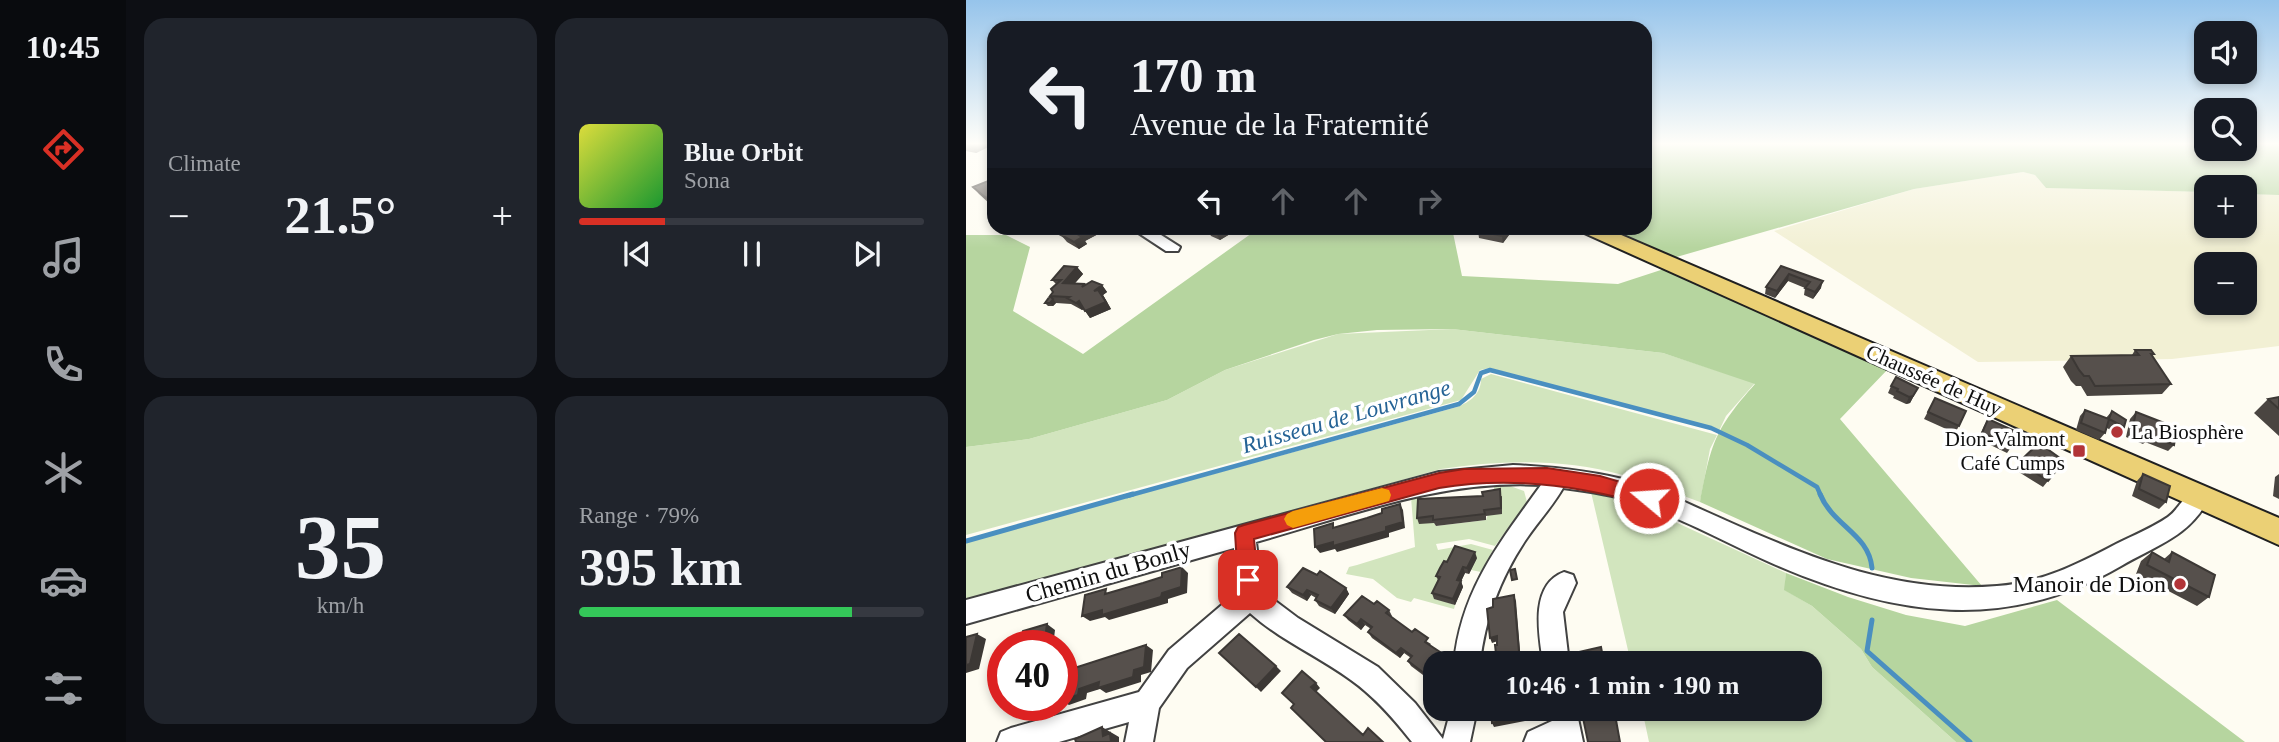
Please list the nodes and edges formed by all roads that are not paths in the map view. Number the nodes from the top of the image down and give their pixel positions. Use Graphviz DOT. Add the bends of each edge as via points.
graph roads {
  1 [pos="1151,235"];
  2 [pos="1605,235"];
  3 [pos="1172,247"];
  4 [pos="1558,477"];
  5 [pos="2199,496"];
  6 [pos="2279,532"];
  7 [pos="1244,533"];
  8 [pos="1564,583"];
  9 [pos="1250,597"];
  10 [pos="966,612"];
  11 [pos="1469,651"];
  12 [pos="1554,651"];
  13 [pos="1147,703"];
  14 [pos="1461,721"];
  15 [pos="1566,727"];
  16 [pos="1011,742"];
  17 [pos="1139,742"];
  18 [pos="1430,742"];
  19 [pos="1456,742"];
  20 [pos="1538,742"];
  1 -- 3 [label="street"];
  2 -- 5 [label="main road, Chaussée de Huy"];
  4 -- 5 [label="street, Chemin du Bonly" via="1634,492 1828,577 1907,598 1938,600 2028,593 2059,584 2189,514"];
  4 -- 7 [label="street, Chemin du Bonly" via="1513,474 1439,481"];
  4 -- 11 [label="street" via="1512,541 1477,608"];
  5 -- 6 [label="main road, Chaussée de Huy"];
  7 -- 9 [label="street"];
  7 -- 10 [label="street, Chemin du Bonly"];
  8 -- 12 [label="street" via="1553,597 1549,613"];
  9 -- 13 [label="street" via="1178,659"];
  9 -- 18 [label="street" via="1271,618 1381,687"];
  13 -- 16 [label="street"];
  13 -- 17 [label="street"];
  14 -- 19 [label="street"];
  15 -- 20 [label="street"];
}
